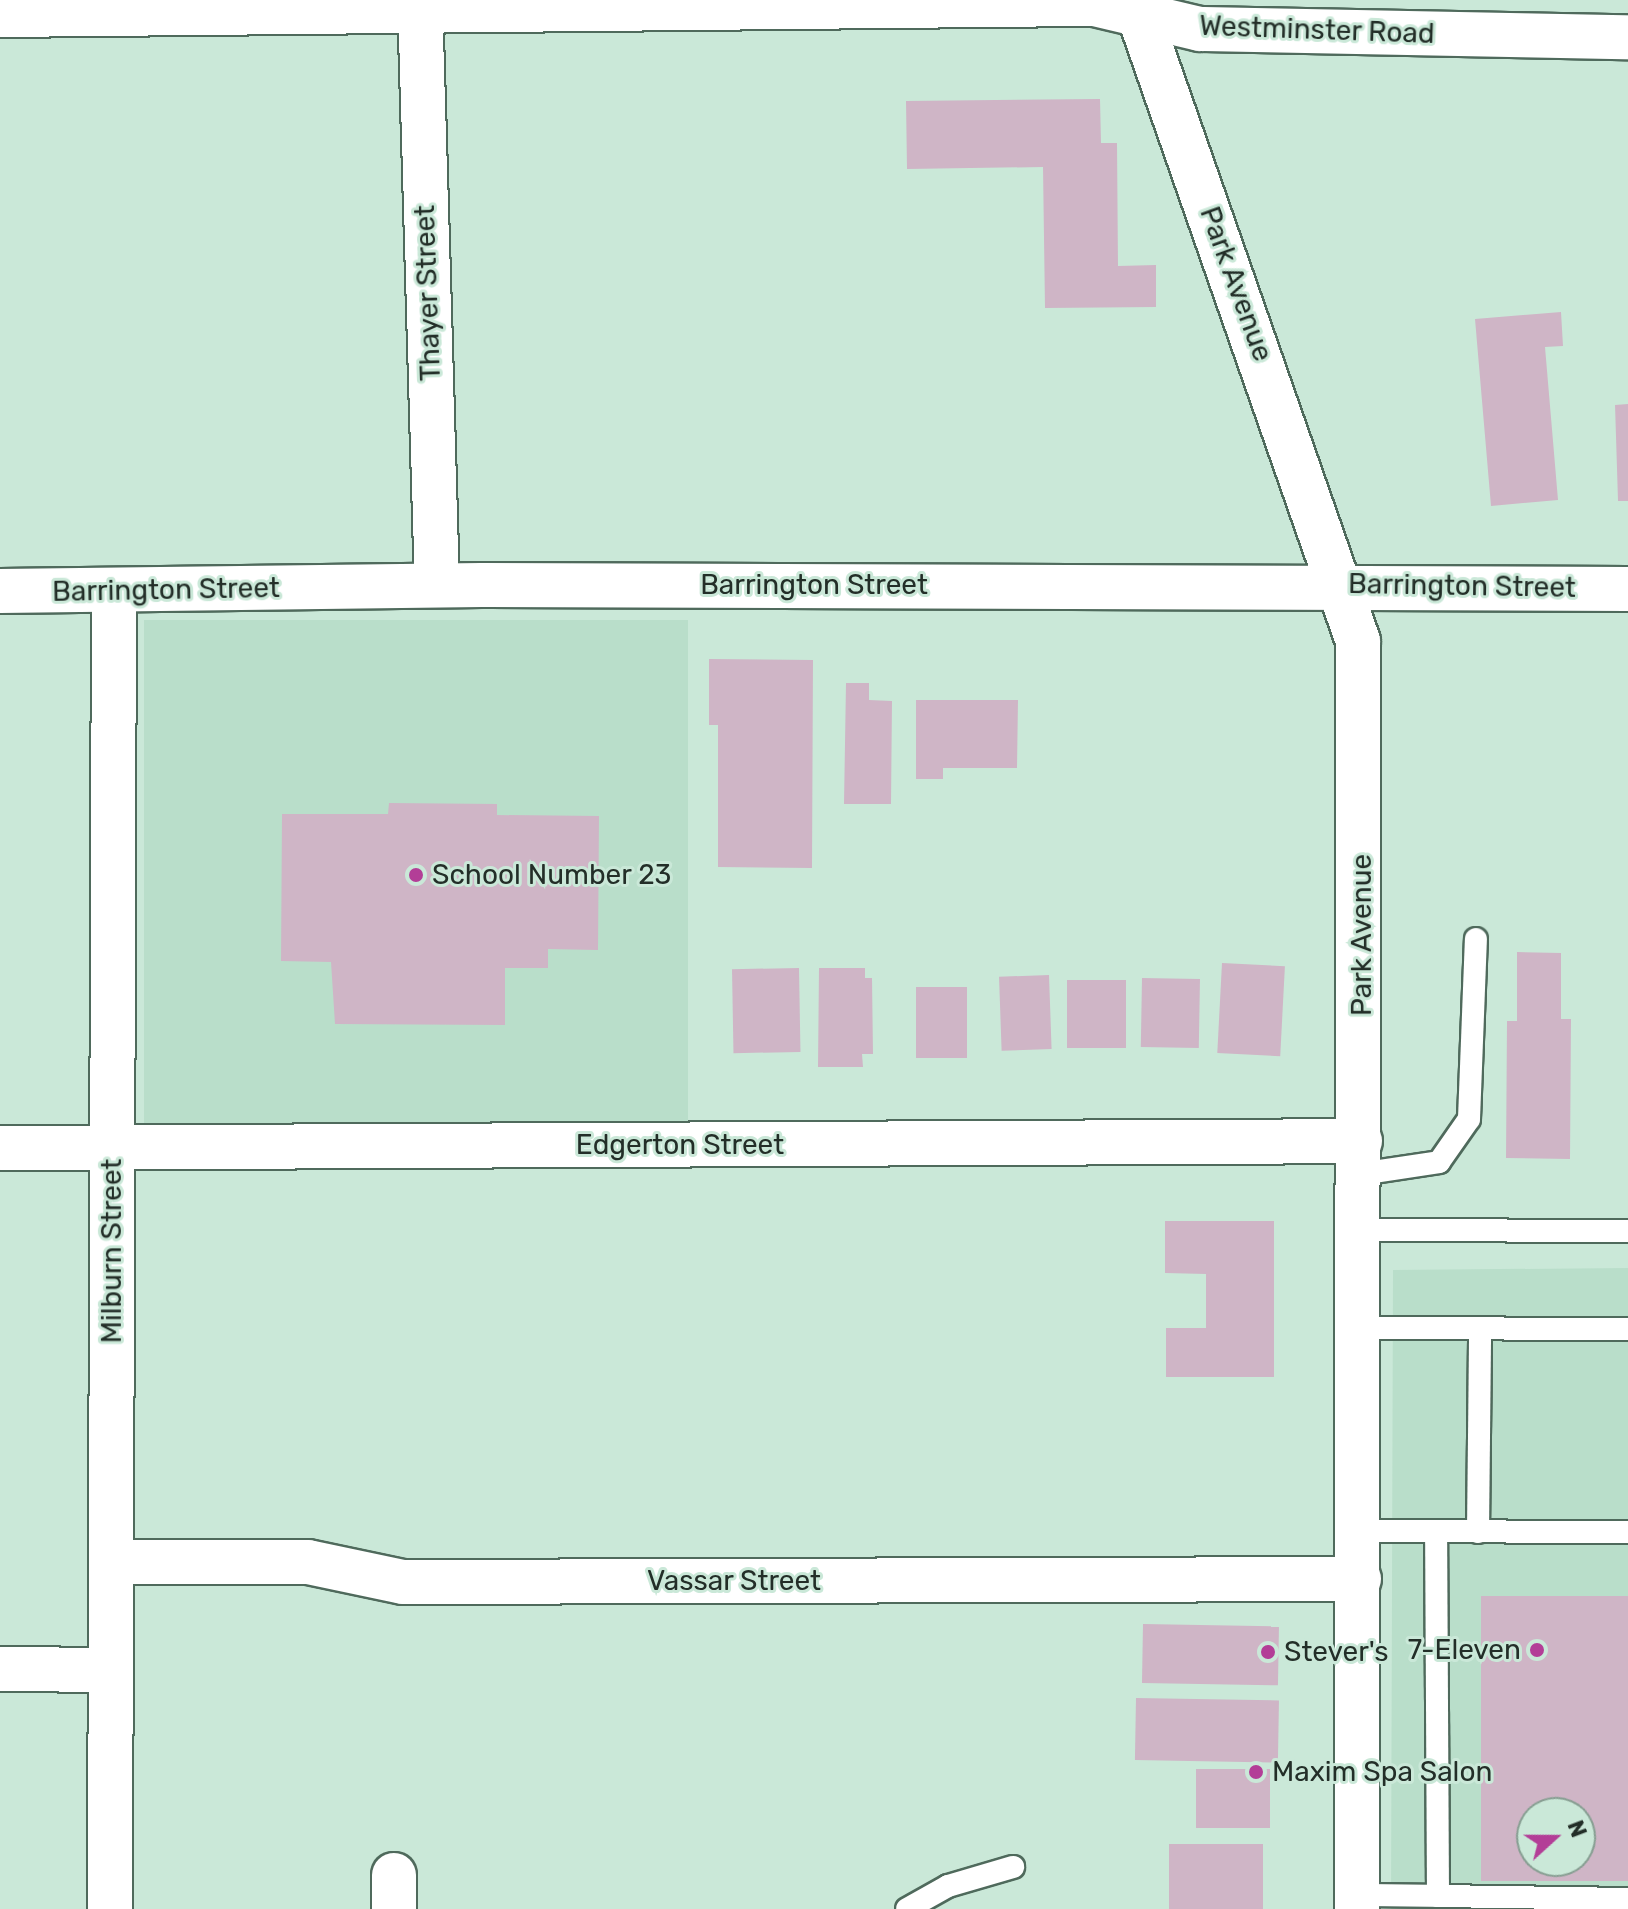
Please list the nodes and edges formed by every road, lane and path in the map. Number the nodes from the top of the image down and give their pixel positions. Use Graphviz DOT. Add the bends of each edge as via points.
graph roads {
  1 [pos="420,4"];
  2 [pos="1136,7"];
  3 [pos="0,15"];
  4 [pos="1628,37"];
  5 [pos="1344,584"];
  6 [pos="437,585"];
  7 [pos="1628,589"];
  8 [pos="0,591"];
  9 [pos="114,592"];
  10 [pos="1476,939"];
  11 [pos="0,1148"];
  12 [pos="112,1148"];
  13 [pos="1360,1158"];
  14 [pos="1360,1230"];
  15 [pos="1628,1231"];
  16 [pos="1359,1328"];
  17 [pos="1480,1328"];
  18 [pos="1628,1329"];
  19 [pos="1359,1531"];
  20 [pos="1436,1532"];
  21 [pos="1478,1532"];
  22 [pos="1628,1532"];
  23 [pos="111,1562"];
  24 [pos="1359,1579"];
  25 [pos="0,1669"];
  26 [pos="110,1670"];
  27 [pos="1013,1867"];
  28 [pos="1438,1896"];
  29 [pos="1628,1899"];
  30 [pos="1357,1902"];
  31 [pos="110,1909"];
  32 [pos="907,1909"];
  1 -- 2 [label="street, Westminster Road"];
  1 -- 3 [label="street, Westminster Road"];
  1 -- 6 [label="street, Thayer Street"];
  2 -- 4 [label="street, Westminster Road" via="1200,29"];
  2 -- 5 [label="street, Park Avenue"];
  5 -- 6 [label="street, Barrington Street"];
  5 -- 7 [label="street, Barrington Street"];
  5 -- 13 [label="street, Park Avenue" via="1361,684"];
  6 -- 9 [label="street, Barrington Street"];
  8 -- 9 [label="street, Barrington Street"];
  9 -- 12 [label="street, Milburn Street"];
  10 -- 13 [label="lane" via="1464,1129 1439,1162"];
  11 -- 12 [label="street, Edgerton Street"];
  12 -- 13 [label="street, Edgerton Street"];
  12 -- 23 [label="street, Milburn Street"];
  13 -- 14 [label="street, Park Avenue"];
  14 -- 15 [label="lane"];
  14 -- 16 [label="street, Park Avenue"];
  16 -- 17 [label="lane"];
  16 -- 19 [label="street, Park Avenue"];
  17 -- 18 [label="lane"];
  17 -- 21 [label="lane"];
  19 -- 20 [label="lane"];
  19 -- 24 [label="street, Park Avenue"];
  20 -- 21 [label="lane"];
  20 -- 28 [label="lane"];
  21 -- 22 [label="lane"];
  23 -- 24 [label="street, Vassar Street" via="308,1562 403,1582"];
  23 -- 26 [label="street, Milburn Street"];
  24 -- 30 [label="street, Park Avenue"];
  25 -- 26 [label="street"];
  26 -- 31 [label="street, Milburn Street"];
  27 -- 32 [label="lane" via="948,1886"];
  28 -- 29 [label="lane"];
  28 -- 30 [label="lane"];
}
